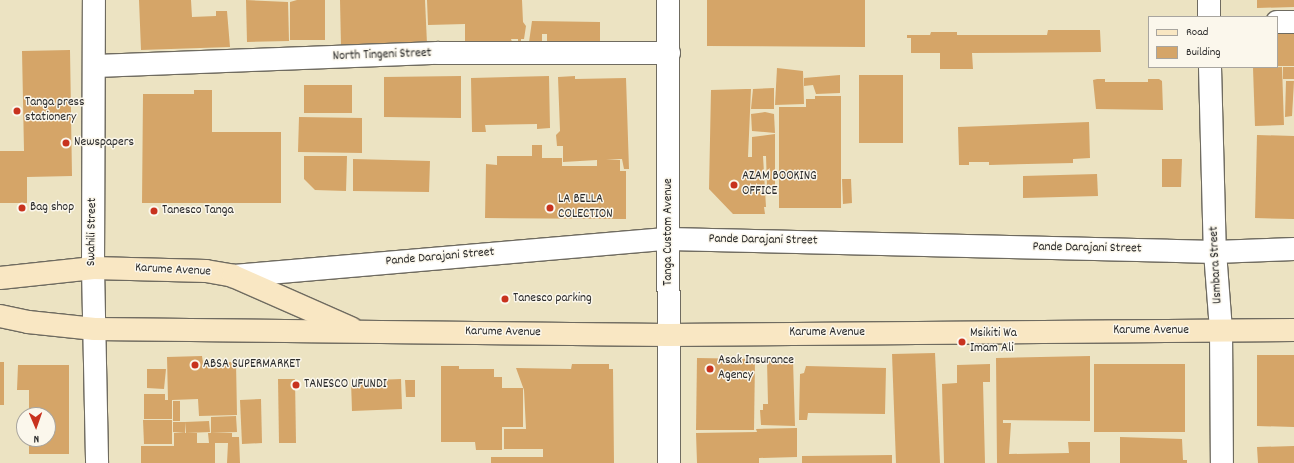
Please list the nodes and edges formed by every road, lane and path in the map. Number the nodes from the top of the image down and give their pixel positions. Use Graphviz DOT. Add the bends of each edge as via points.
graph roads {
  1 [pos="94,0"];
  2 [pos="668,0"];
  3 [pos="1209,0"];
  4 [pos="1209,16"];
  5 [pos="1278,22"];
  6 [pos="1294,22"];
  7 [pos="668,53"];
  8 [pos="96,66"];
  9 [pos="1210,68"];
  10 [pos="669,239"];
  11 [pos="1294,250"];
  12 [pos="1215,252"];
  13 [pos="93,268"];
  14 [pos="234,276"];
  15 [pos="0,278"];
  16 [pos="0,316"];
  17 [pos="95,329"];
  18 [pos="1221,330"];
  19 [pos="1294,330"];
  20 [pos="359,332"];
  21 [pos="668,335"];
  22 [pos="97,463"];
  23 [pos="669,463"];
  24 [pos="1222,463"];
  1 -- 8 [label="street, Swahili Street"];
  2 -- 7 [label="street, Tanga Custom Avenue"];
  3 -- 4 [label="street"];
  5 -- 6 [label="street"];
  7 -- 8 [label="street, North Tingeni Street" via="438,54"];
  7 -- 10 [label="street, Tanga Custom Avenue"];
  8 -- 13 [label="street, Swahili Street"];
  9 -- 12 [label="street, Usmbara Street"];
  10 -- 12 [label="street, Pande Darajani Street"];
  10 -- 14 [label="street, Pande Darajani Street"];
  10 -- 21 [label="street, Tanga Custom Avenue"];
  11 -- 12 [label="street, Pande Darajani Street"];
  12 -- 18 [label="street, Usmbara Street"];
  13 -- 14 [label="main road, Karume Avenue" via="206,271"];
  13 -- 15 [label="main road, Karume Avenue"];
  13 -- 17 [label="street, Swahili Street"];
  14 -- 20 [label="main road, Karume Avenue"];
  16 -- 17 [label="main road, Karume Avenue" via="28,322"];
  17 -- 20 [label="main road, Karume Avenue"];
  17 -- 22 [label="street, Swahili Street"];
  18 -- 19 [label="main road, Karume Avenue"];
  18 -- 21 [label="main road, Karume Avenue"];
  18 -- 24 [label="street, Usmbara Street"];
  20 -- 21 [label="main road, Karume Avenue"];
  21 -- 23 [label="street, Tanga Custom Avenue"];
}
